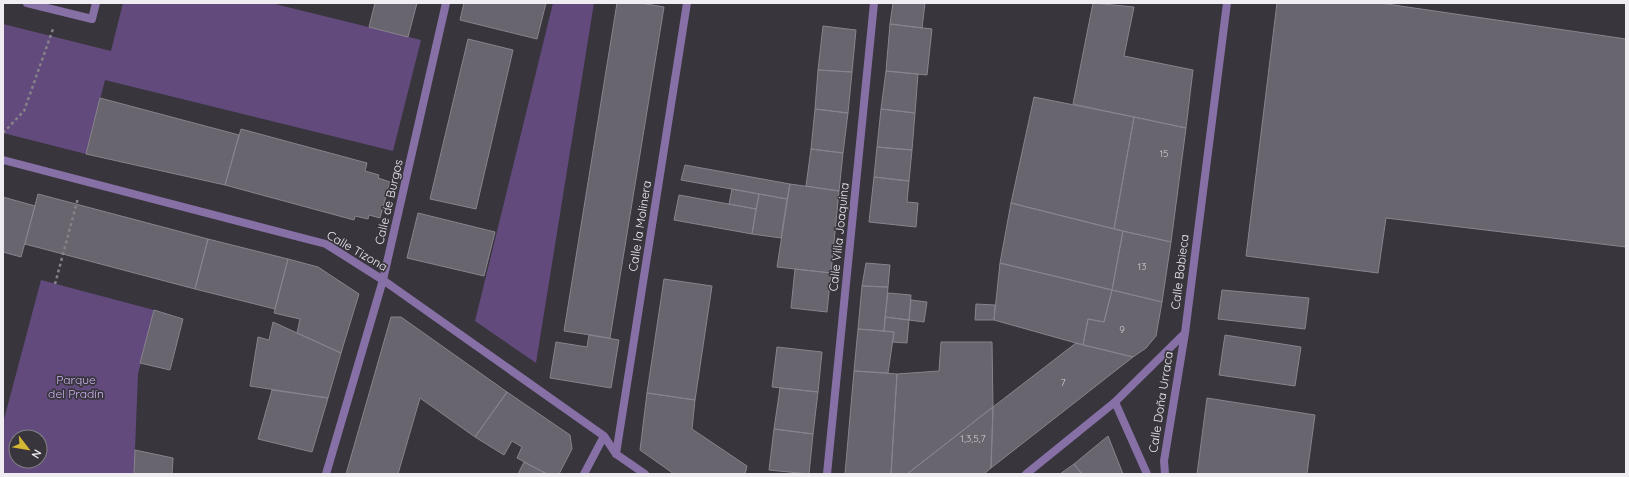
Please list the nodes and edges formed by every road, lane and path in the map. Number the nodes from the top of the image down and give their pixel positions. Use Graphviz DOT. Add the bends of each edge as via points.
graph roads {
  1 [pos="27,3"];
  2 [pos="96,3"];
  3 [pos="446,3"];
  4 [pos="687,3"];
  5 [pos="874,3"];
  6 [pos="1227,3"];
  7 [pos="52,29"];
  8 [pos="3,133"];
  9 [pos="3,160"];
  10 [pos="79,197"];
  11 [pos="383,280"];
  12 [pos="55,284"];
  13 [pos="1185,333"];
  14 [pos="1116,402"];
  15 [pos="604,436"];
  16 [pos="616,454"];
  17 [pos="326,474"];
  18 [pos="584,474"];
  19 [pos="645,474"];
  20 [pos="827,474"];
  21 [pos="1026,474"];
  22 [pos="1147,474"];
  23 [pos="1165,474"];
  1 -- 2 [label="street" via="92,19"];
  3 -- 11 [label="street, Calle de Burgos"];
  4 -- 16 [label="street, Calle la Molinera"];
  5 -- 20 [label="street, Calle Villa Joaquina"];
  6 -- 13 [label="street, Calle Babieca"];
  7 -- 8 [label="path" via="24,111"];
  9 -- 11 [label="street, Calle Tizona" via="326,244"];
  10 -- 12 [label="path"];
  11 -- 15 [label="street, Calle Tizona"];
  11 -- 17 [label="street, Calle de Burgos"];
  13 -- 14 [label="street"];
  13 -- 23 [label="street, Calle Doña Urraca" via="1164,461"];
  14 -- 21 [label="street"];
  14 -- 22 [label="street, Calle Doña Urraca"];
  15 -- 16 [label="street, Calle Tizona"];
  15 -- 18 [label="street"];
  16 -- 19 [label="street, Calle Tizona"];
}
